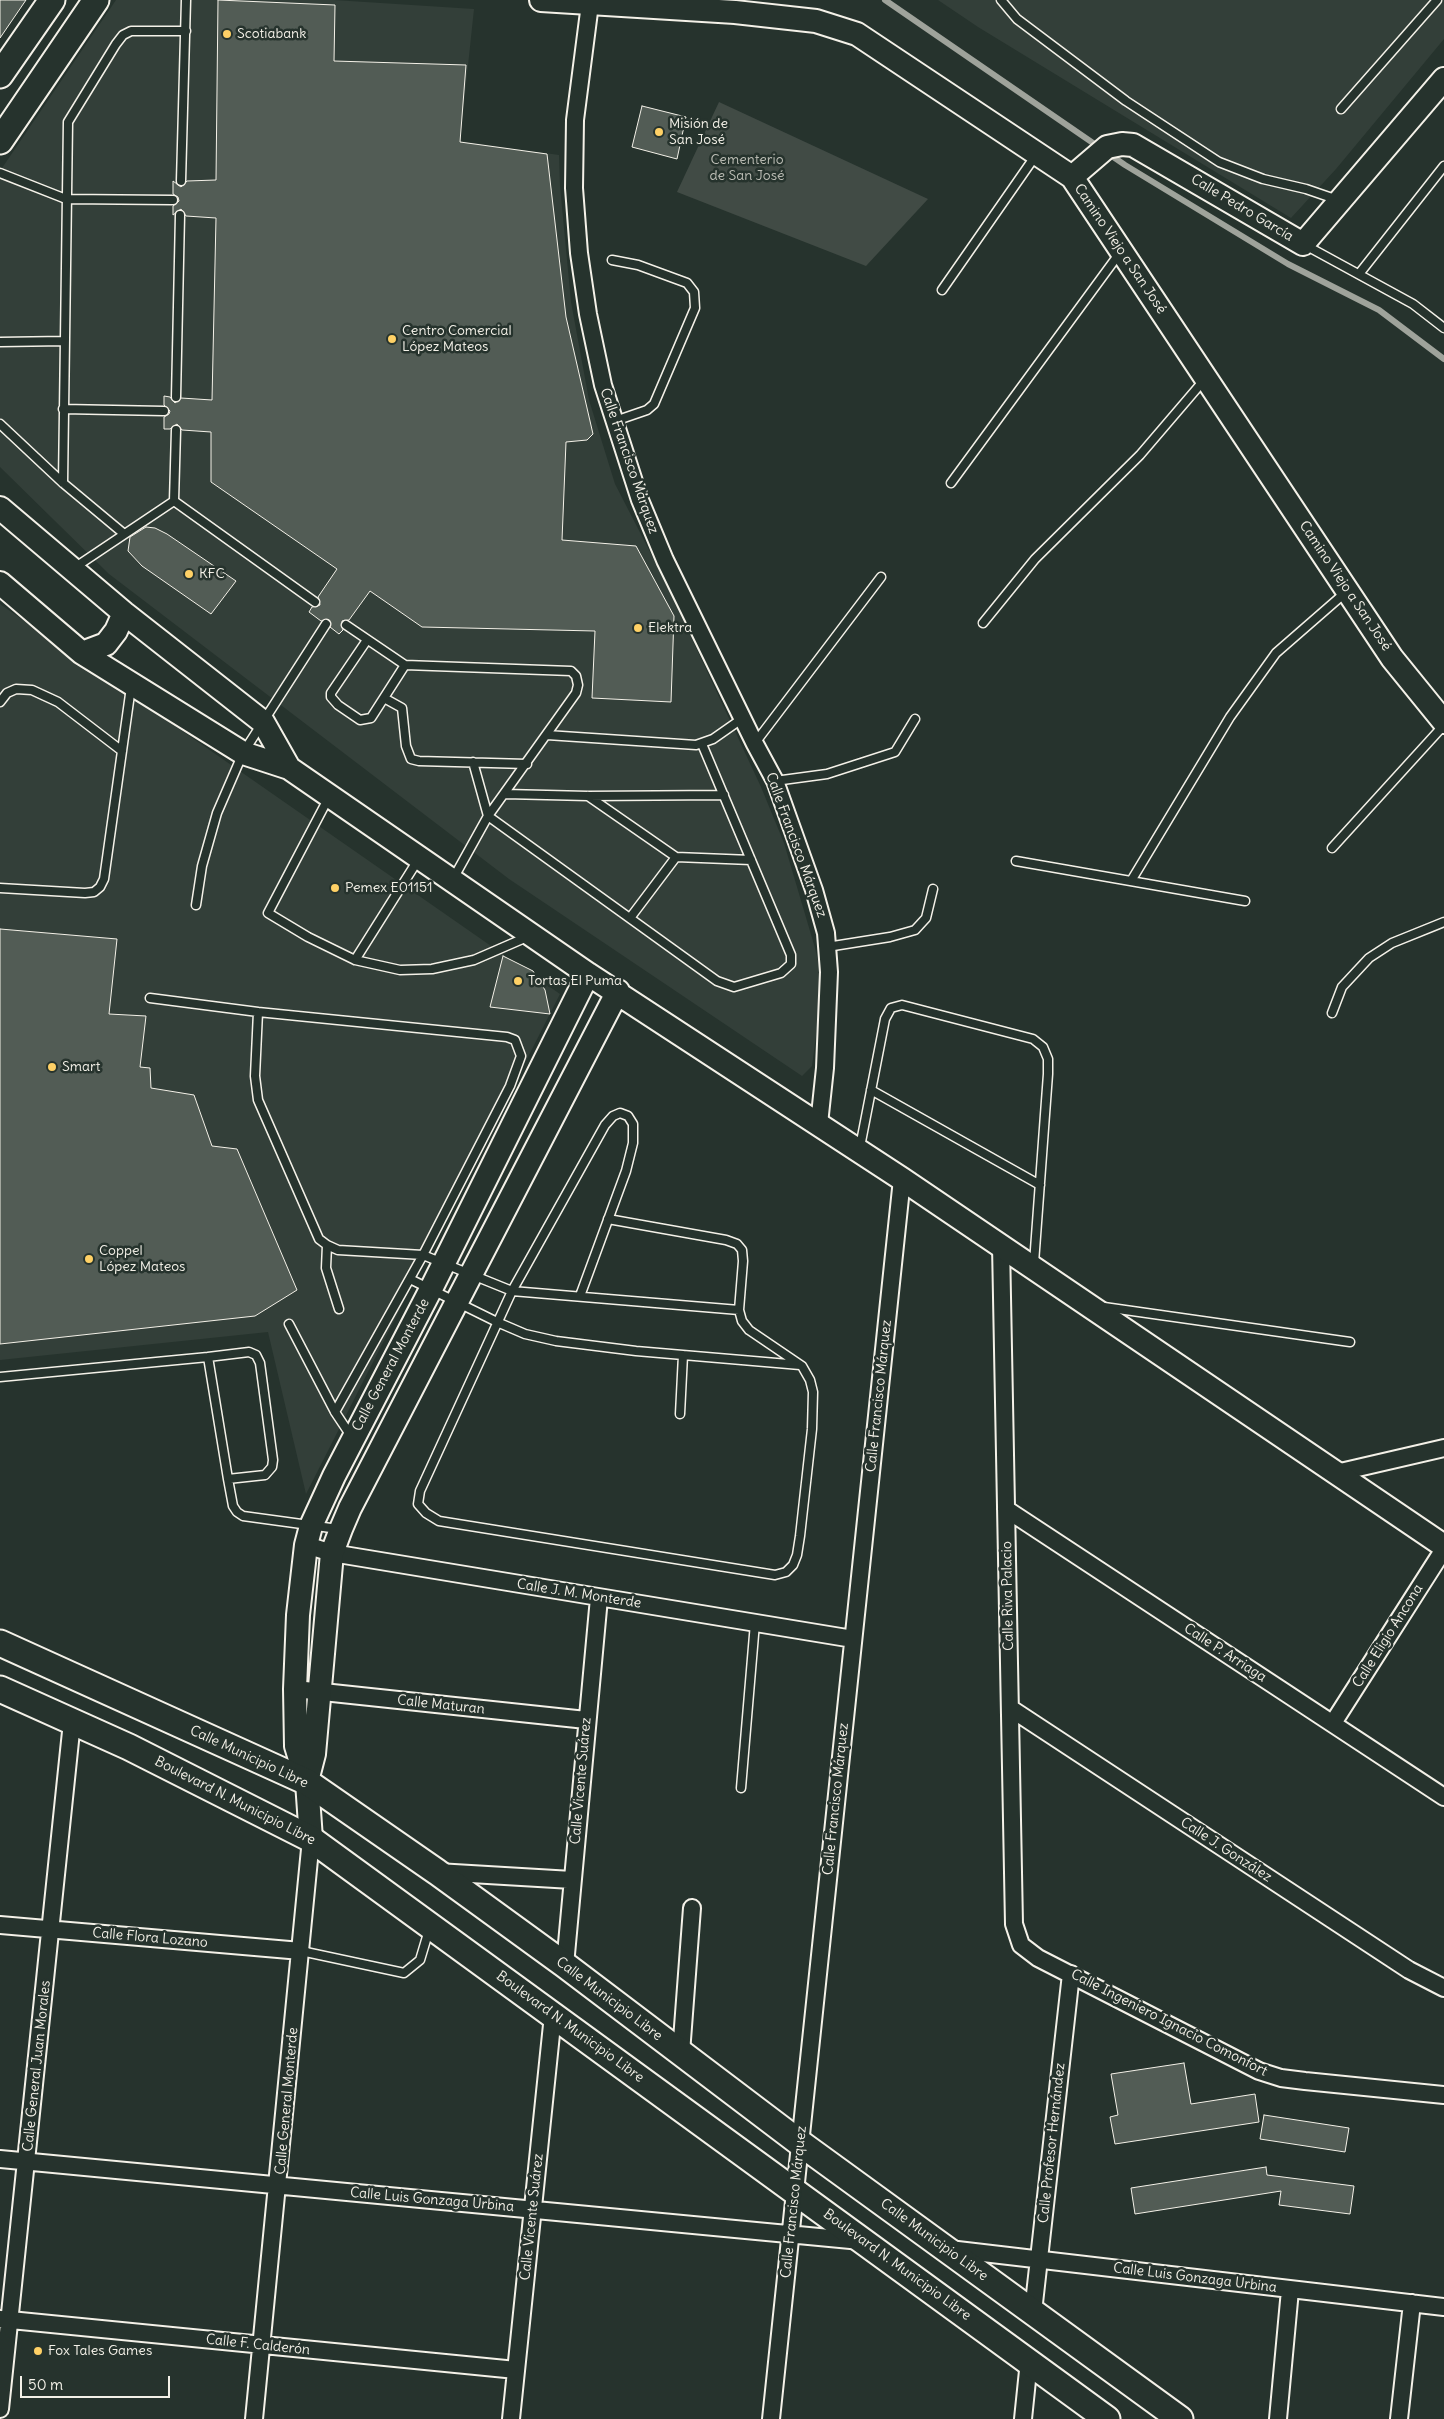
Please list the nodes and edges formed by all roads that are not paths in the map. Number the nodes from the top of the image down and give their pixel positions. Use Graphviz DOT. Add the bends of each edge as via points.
graph roads {
  1 [pos="52,0"];
  2 [pos="96,0"];
  3 [pos="186,0"];
  4 [pos="541,0"];
  5 [pos="1001,0"];
  6 [pos="1437,0"];
  7 [pos="590,4"];
  8 [pos="186,31"];
  9 [pos="0,75"];
  10 [pos="1444,79"];
  11 [pos="1341,109"];
  12 [pos="0,141"];
  13 [pos="1037,154"];
  14 [pos="1444,166"];
  15 [pos="1077,172"];
  16 [pos="0,173"];
  17 [pos="181,181"];
  18 [pos="66,199"];
  19 [pos="173,200"];
  20 [pos="1340,201"];
  21 [pos="180,215"];
  22 [pos="1303,244"];
  23 [pos="1122,250"];
  24 [pos="612,260"];
  25 [pos="1359,274"];
  26 [pos="942,290"];
  27 [pos="1444,328"];
  28 [pos="64,341"];
  29 [pos="0,342"];
  30 [pos="1206,378"];
  31 [pos="176,398"];
  32 [pos="64,409"];
  33 [pos="164,411"];
  34 [pos="614,421"];
  35 [pos="0,424"];
  36 [pos="176,430"];
  37 [pos="63,483"];
  38 [pos="952,483"];
  39 [pos="174,501"];
  40 [pos="0,508"];
  41 [pos="123,533"];
  42 [pos="72,569"];
  43 [pos="881,577"];
  44 [pos="0,584"];
  45 [pos="1348,591"];
  46 [pos="315,602"];
  47 [pos="124,613"];
  48 [pos="983,623"];
  49 [pos="326,624"];
  50 [pos="346,625"];
  51 [pos="367,640"];
  52 [pos="82,653"];
  53 [pos="405,665"];
  54 [pos="132,683"];
  55 [pos="384,698"];
  56 [pos="0,702"];
  57 [pos="743,718"];
  58 [pos="915,719"];
  59 [pos="263,722"];
  60 [pos="1444,724"];
  61 [pos="547,735"];
  62 [pos="702,744"];
  63 [pos="755,744"];
  64 [pos="122,751"];
  65 [pos="243,753"];
  66 [pos="473,762"];
  67 [pos="527,764"];
  68 [pos="288,768"];
  69 [pos="776,781"];
  70 [pos="505,794"];
  71 [pos="724,795"];
  72 [pos="588,796"];
  73 [pos="329,797"];
  74 [pos="488,816"];
  75 [pos="1332,848"];
  76 [pos="676,857"];
  77 [pos="419,859"];
  78 [pos="751,860"];
  79 [pos="1016,861"];
  80 [pos="452,880"];
  81 [pos="1131,881"];
  82 [pos="0,888"];
  83 [pos="933,889"];
  84 [pos="1245,902"];
  85 [pos="196,905"];
  86 [pos="630,918"];
  87 [pos="1444,922"];
  88 [pos="533,934"];
  89 [pos="827,947"];
  90 [pos="355,960"];
  91 [pos="588,974"];
  92 [pos="618,991"];
  93 [pos="150,998"];
  94 [pos="258,1012"];
  95 [pos="1332,1013"];
  96 [pos="871,1090"];
  97 [pos="819,1124"];
  98 [pos="859,1150"];
  99 [pos="902,1179"];
  100 [pos="1040,1185"];
  101 [pos="608,1219"];
  102 [pos="327,1246"];
  103 [pos="1001,1246"];
  104 [pos="434,1259"];
  105 [pos="1033,1268"];
  106 [pos="471,1275"];
  107 [pos="410,1279"];
  108 [pos="431,1289"];
  109 [pos="512,1291"];
  110 [pos="580,1296"];
  111 [pos="457,1302"];
  112 [pos="1088,1304"];
  113 [pos="339,1309"];
  114 [pos="739,1310"];
  115 [pos="497,1322"];
  116 [pos="289,1324"];
  117 [pos="1350,1342"];
  118 [pos="683,1355"];
  119 [pos="208,1357"];
  120 [pos="802,1366"];
  121 [pos="0,1377"];
  122 [pos="335,1412"];
  123 [pos="680,1414"];
  124 [pos="353,1439"];
  125 [pos="1444,1448"];
  126 [pos="1336,1473"];
  127 [pos="228,1478"];
  128 [pos="1006,1509"];
  129 [pos="341,1529"];
  130 [pos="308,1535"];
  131 [pos="1444,1547"];
  132 [pos="332,1553"];
  133 [pos="599,1598"];
  134 [pos="755,1623"];
  135 [pos="853,1639"];
  136 [pos="0,1643"];
  137 [pos="0,1690"];
  138 [pos="295,1690"];
  139 [pos="321,1692"];
  140 [pos="1010,1708"];
  141 [pos="586,1720"];
  142 [pos="72,1722"];
  143 [pos="1333,1723"];
  144 [pos="307,1782"];
  145 [pos="741,1788"];
  146 [pos="1444,1797"];
  147 [pos="311,1839"];
  148 [pos="437,1872"];
  149 [pos="572,1880"];
  150 [pos="692,1908"];
  151 [pos="0,1925"];
  152 [pos="430,1925"];
  153 [pos="50,1930"];
  154 [pos="1021,1945"];
  155 [pos="301,1951"];
  156 [pos="565,1965"];
  157 [pos="1071,1974"];
  158 [pos="1444,1988"];
  159 [pos="553,2015"];
  160 [pos="681,2053"];
  161 [pos="1444,2095"];
  162 [pos="800,2143"];
  163 [pos="0,2159"];
  164 [pos="27,2161"];
  165 [pos="278,2185"];
  166 [pos="794,2191"];
  167 [pos="533,2210"];
  168 [pos="791,2234"];
  169 [pos="864,2242"];
  170 [pos="946,2249"];
  171 [pos="1039,2258"];
  172 [pos="1290,2290"];
  173 [pos="1412,2303"];
  174 [pos="1444,2307"];
  175 [pos="1033,2312"];
  176 [pos="5,2320"];
  177 [pos="261,2345"];
  178 [pos="1029,2360"];
  179 [pos="516,2370"];
  180 [pos="0,2409"];
  181 [pos="254,2419"];
  182 [pos="510,2419"];
  183 [pos="771,2419"];
  184 [pos="1023,2419"];
  185 [pos="1108,2419"];
  186 [pos="1180,2419"];
  187 [pos="1278,2419"];
  188 [pos="1399,2419"];
  1 -- 9 [label="main road"];
  2 -- 12 [label="main road"];
  3 -- 8 [label="lane"];
  4 -- 7 [label="main road, Camino Viejo a San José"];
  5 -- 20 [label="lane" via="1017,18 1126,101 1219,162 1263,179"];
  6 -- 11 [label="lane"];
  7 -- 13 [label="main road, Camino Viejo a San José" via="735,12 816,21 856,34"];
  7 -- 34 [label="street, Calle Francisco Márquez" via="575,120 574,188 588,314"];
  8 -- 17 [label="lane"];
  8 -- 18 [label="lane" via="131,31 116,44 68,122"];
  10 -- 20 [label="main road, Calle Pedro García"];
  13 -- 15 [label="main road, Camino Viejo a San José"];
  13 -- 26 [label="lane"];
  14 -- 25 [label="lane"];
  15 -- 22 [label="main road, Calle Pedro García" via="1107,147 1133,145"];
  15 -- 23 [label="main road, Camino Viejo a San José"];
  16 -- 18 [label="lane"];
  18 -- 19 [label="lane"];
  18 -- 28 [label="lane"];
  20 -- 22 [label="main road, Calle Pedro García"];
  21 -- 31 [label="lane"];
  22 -- 25 [label="lane"];
  23 -- 30 [label="main road, Camino Viejo a San José"];
  23 -- 38 [label="lane"];
  24 -- 34 [label="lane" via="638,265 687,283 694,292 695,308 654,404 647,410"];
  25 -- 27 [label="lane" via="1413,304"];
  28 -- 29 [label="lane"];
  28 -- 32 [label="lane"];
  30 -- 45 [label="main road, Camino Viejo a San José"];
  30 -- 48 [label="lane" via="1140,455 1035,560"];
  32 -- 33 [label="lane"];
  32 -- 37 [label="lane"];
  34 -- 57 [label="street, Calle Francisco Márquez" via="640,500 666,560"];
  35 -- 37 [label="lane"];
  36 -- 39 [label="lane"];
  37 -- 41 [label="lane"];
  39 -- 41 [label="lane"];
  39 -- 46 [label="lane"];
  40 -- 42 [label="main road"];
  41 -- 42 [label="lane"];
  42 -- 47 [label="main road"];
  43 -- 63 [label="lane"];
  44 -- 52 [label="main road"];
  45 -- 60 [label="main road, Camino Viejo a San José" via="1392,658"];
  45 -- 81 [label="lane" via="1276,653 1230,717"];
  47 -- 52 [label="main road" via="106,644"];
  47 -- 59 [label="main road"];
  49 -- 59 [label="lane"];
  50 -- 51 [label="lane"];
  51 -- 53 [label="lane"];
  51 -- 55 [label="lane" via="331,697 360,720 371,718"];
  52 -- 54 [label="main road"];
  53 -- 55 [label="lane"];
  53 -- 61 [label="lane" via="571,671 576,676 576,693"];
  54 -- 64 [label="lane"];
  54 -- 65 [label="main road"];
  55 -- 66 [label="lane" via="402,708 406,746 411,759"];
  56 -- 64 [label="lane" via="7,693 16,689 32,690 58,702"];
  57 -- 62 [label="lane"];
  57 -- 63 [label="street, Calle Francisco Márquez"];
  58 -- 69 [label="lane" via="895,752 827,774"];
  59 -- 65 [label="lane"];
  59 -- 68 [label="main road"];
  60 -- 75 [label="lane"];
  61 -- 62 [label="lane"];
  61 -- 67 [label="lane"];
  62 -- 71 [label="lane"];
  63 -- 69 [label="street, Calle Francisco Márquez"];
  64 -- 82 [label="lane" via="104,879 100,887 85,894"];
  65 -- 68 [label="main road"];
  65 -- 85 [label="lane" via="217,813 202,866"];
  66 -- 67 [label="lane"];
  66 -- 74 [label="lane"];
  67 -- 70 [label="lane"];
  68 -- 73 [label="main road"];
  69 -- 89 [label="street, Calle Francisco Márquez" via="814,890"];
  70 -- 72 [label="lane"];
  70 -- 74 [label="lane"];
  71 -- 72 [label="lane"];
  71 -- 78 [label="lane"];
  72 -- 76 [label="lane"];
  73 -- 77 [label="main road"];
  73 -- 90 [label="lane" via="268,914"];
  74 -- 80 [label="lane"];
  74 -- 86 [label="lane"];
  76 -- 78 [label="lane"];
  76 -- 86 [label="lane"];
  77 -- 80 [label="main road"];
  77 -- 90 [label="lane"];
  78 -- 86 [label="lane" via="791,955 791,964 781,973 734,987 726,986"];
  79 -- 81 [label="lane"];
  80 -- 88 [label="main road"];
  81 -- 84 [label="lane"];
  83 -- 89 [label="lane" via="926,918 914,930 890,938"];
  87 -- 95 [label="lane" via="1392,943 1369,958 1342,987"];
  88 -- 90 [label="lane" via="474,960 432,969 400,970"];
  88 -- 91 [label="main road"];
  89 -- 97 [label="street, Calle Francisco Márquez" via="830,972"];
  91 -- 92 [label="main road"];
  91 -- 104 [label="main road, Calle General Monterde"];
  92 -- 97 [label="main road"];
  92 -- 106 [label="main road, Calle General Monterde"];
  93 -- 94 [label="lane"];
  94 -- 102 [label="lane" via="255,1076 258,1100 320,1239"];
  94 -- 104 [label="lane" via="515,1040 521,1056 510,1086"];
  96 -- 98 [label="lane"];
  96 -- 100 [label="lane"];
  96 -- 100 [label="lane" via="884,1019 891,1008 902,1004 1033,1039 1043,1047 1048,1059"];
  97 -- 98 [label="main road"];
  98 -- 99 [label="main road"];
  99 -- 103 [label="main road"];
  99 -- 135 [label="street, Calle Francisco Márquez"];
  100 -- 105 [label="lane"];
  101 -- 109 [label="lane" via="633,1143 633,1124 628,1116 620,1114 613,1116 605,1125"];
  101 -- 110 [label="lane"];
  101 -- 114 [label="lane" via="737,1244 742,1250 743,1261"];
  102 -- 104 [label="lane" via="338,1250"];
  102 -- 113 [label="lane" via="326,1268"];
  103 -- 105 [label="main road"];
  103 -- 128 [label="street, Calle Riva Palacio"];
  104 -- 106 [label="lane"];
  104 -- 107 [label="lane"];
  104 -- 108 [label="main road, Calle General Monterde"];
  105 -- 112 [label="main road"];
  106 -- 109 [label="lane"];
  106 -- 111 [label="main road, Calle General Monterde"];
  107 -- 108 [label="lane"];
  107 -- 122 [label="lane"];
  108 -- 111 [label="lane"];
  108 -- 124 [label="main road, Calle General Monterde"];
  109 -- 110 [label="lane"];
  109 -- 115 [label="lane"];
  110 -- 114 [label="lane"];
  111 -- 115 [label="lane"];
  111 -- 129 [label="main road, Calle General Monterde"];
  112 -- 117 [label="lane"];
  112 -- 126 [label="main road"];
  114 -- 120 [label="lane" via="749,1330"];
  115 -- 118 [label="lane" via="524,1334 556,1341"];
  115 -- 120 [label="lane" via="420,1491 418,1504 426,1513 439,1521 775,1575 786,1572 793,1565 800,1536 814,1406 810,1380"];
  116 -- 122 [label="lane"];
  118 -- 120 [label="lane"];
  118 -- 123 [label="lane"];
  119 -- 121 [label="lane"];
  119 -- 127 [label="lane"];
  119 -- 127 [label="lane" via="249,1352 260,1363 272,1467 265,1475"];
  122 -- 124 [label="lane"];
  124 -- 130 [label="main road, Calle General Monterde"];
  125 -- 126 [label="street"];
  126 -- 131 [label="main road"];
  127 -- 130 [label="lane" via="233,1506 243,1516"];
  128 -- 140 [label="street, Calle Riva Palacio"];
  128 -- 143 [label="street, Calle P. Arriaga"];
  129 -- 130 [label="lane"];
  129 -- 132 [label="main road, Calle General Monterde"];
  130 -- 132 [label="street, Calle J. M. Monterde"];
  130 -- 138 [label="main road, Calle General Monterde" via="298,1615"];
  131 -- 143 [label="street, Calle Eligio Ancona"];
  132 -- 133 [label="street, Calle J. M. Monterde"];
  132 -- 139 [label="main road, Calle General Monterde"];
  133 -- 134 [label="street, Calle J. M. Monterde"];
  133 -- 141 [label="street, Calle Vicente Suárez"];
  134 -- 135 [label="street, Calle J. M. Monterde"];
  134 -- 145 [label="lane"];
  135 -- 162 [label="street, Calle Francisco Márquez"];
  136 -- 144 [label="main road, Calle Municipio Libre"];
  137 -- 142 [label="main road, Boulevard N. Municipio Libre"];
  138 -- 139 [label="street, Calle Maturan"];
  138 -- 144 [label="main road, Calle General Monterde" via="296,1746"];
  139 -- 141 [label="street, Calle Maturan"];
  139 -- 144 [label="main road, Calle General Monterde" via="314,1754"];
  140 -- 154 [label="street, Calle Riva Palacio" via="1014,1924"];
  140 -- 158 [label="street, Calle J. González" via="1409,1970"];
  141 -- 149 [label="street, Calle Vicente Suárez"];
  142 -- 147 [label="main road, Boulevard N. Municipio Libre" via="129,1747"];
  142 -- 153 [label="street, Calle General Juan Morales"];
  143 -- 146 [label="street, Calle P. Arriaga"];
  144 -- 147 [label="main road, Calle General Monterde"];
  144 -- 148 [label="main road, Calle Municipio Libre"];
  147 -- 152 [label="main road, Boulevard N. Municipio Libre"];
  147 -- 155 [label="street, Calle General Monterde"];
  148 -- 149 [label="street"];
  148 -- 156 [label="main road, Calle Municipio Libre"];
  149 -- 156 [label="street, Calle Vicente Suárez"];
  150 -- 160 [label="street"];
  151 -- 153 [label="street, Calle Flora Lozano"];
  152 -- 155 [label="lane" via="420,1960 404,1973"];
  152 -- 159 [label="main road, Boulevard N. Municipio Libre"];
  153 -- 155 [label="street, Calle Flora Lozano"];
  153 -- 164 [label="street, Calle General Juan Morales"];
  154 -- 157 [label="street, Calle Ingeniero Ignacio Comonfort" via="1030,1954"];
  155 -- 165 [label="street, Calle General Monterde"];
  156 -- 160 [label="main road, Calle Municipio Libre"];
  157 -- 161 [label="street, Calle Ingeniero Ignacio Comonfort" via="1259,2071 1281,2078"];
  157 -- 171 [label="street, Calle Profesor Hernández"];
  159 -- 166 [label="main road, Boulevard N. Municipio Libre"];
  159 -- 167 [label="street, Calle Vicente Suárez"];
  160 -- 162 [label="main road, Calle Municipio Libre"];
  162 -- 166 [label="street, Calle Francisco Márquez"];
  162 -- 170 [label="main road, Calle Municipio Libre"];
  163 -- 164 [label="street, Calle Luis Gonzaga Urbina"];
  164 -- 165 [label="street, Calle Luis Gonzaga Urbina"];
  164 -- 176 [label="street, Calle General Juan Morales"];
  165 -- 167 [label="street, Calle Luis Gonzaga Urbina"];
  165 -- 177 [label="street, Calle General Monterde"];
  166 -- 168 [label="street, Calle Francisco Márquez"];
  166 -- 169 [label="main road, Boulevard N. Municipio Libre"];
  167 -- 168 [label="street, Calle Luis Gonzaga Urbina"];
  167 -- 179 [label="street, Calle Vicente Suárez"];
  168 -- 169 [label="street, Calle Luis Gonzaga Urbina"];
  168 -- 183 [label="street, Calle Francisco Márquez"];
  169 -- 178 [label="main road, Boulevard N. Municipio Libre"];
  170 -- 171 [label="street, Calle Luis Gonzaga Urbina"];
  170 -- 175 [label="main road, Calle Municipio Libre"];
  171 -- 172 [label="street, Calle Luis Gonzaga Urbina"];
  171 -- 175 [label="street, Calle Profesor Hernández"];
  172 -- 173 [label="street, Calle Luis Gonzaga Urbina"];
  172 -- 187 [label="street"];
  173 -- 174 [label="street, Calle Luis Gonzaga Urbina"];
  173 -- 188 [label="street"];
  175 -- 186 [label="main road, Calle Municipio Libre"];
  176 -- 177 [label="street, Calle F. Calderón"];
  176 -- 180 [label="street, Calle General Juan Morales"];
  177 -- 179 [label="street, Calle F. Calderón"];
  177 -- 181 [label="street, Calle General Monterde"];
  178 -- 184 [label="street"];
  178 -- 185 [label="main road, Boulevard N. Municipio Libre"];
  179 -- 182 [label="street, Calle Vicente Suárez"];
}
